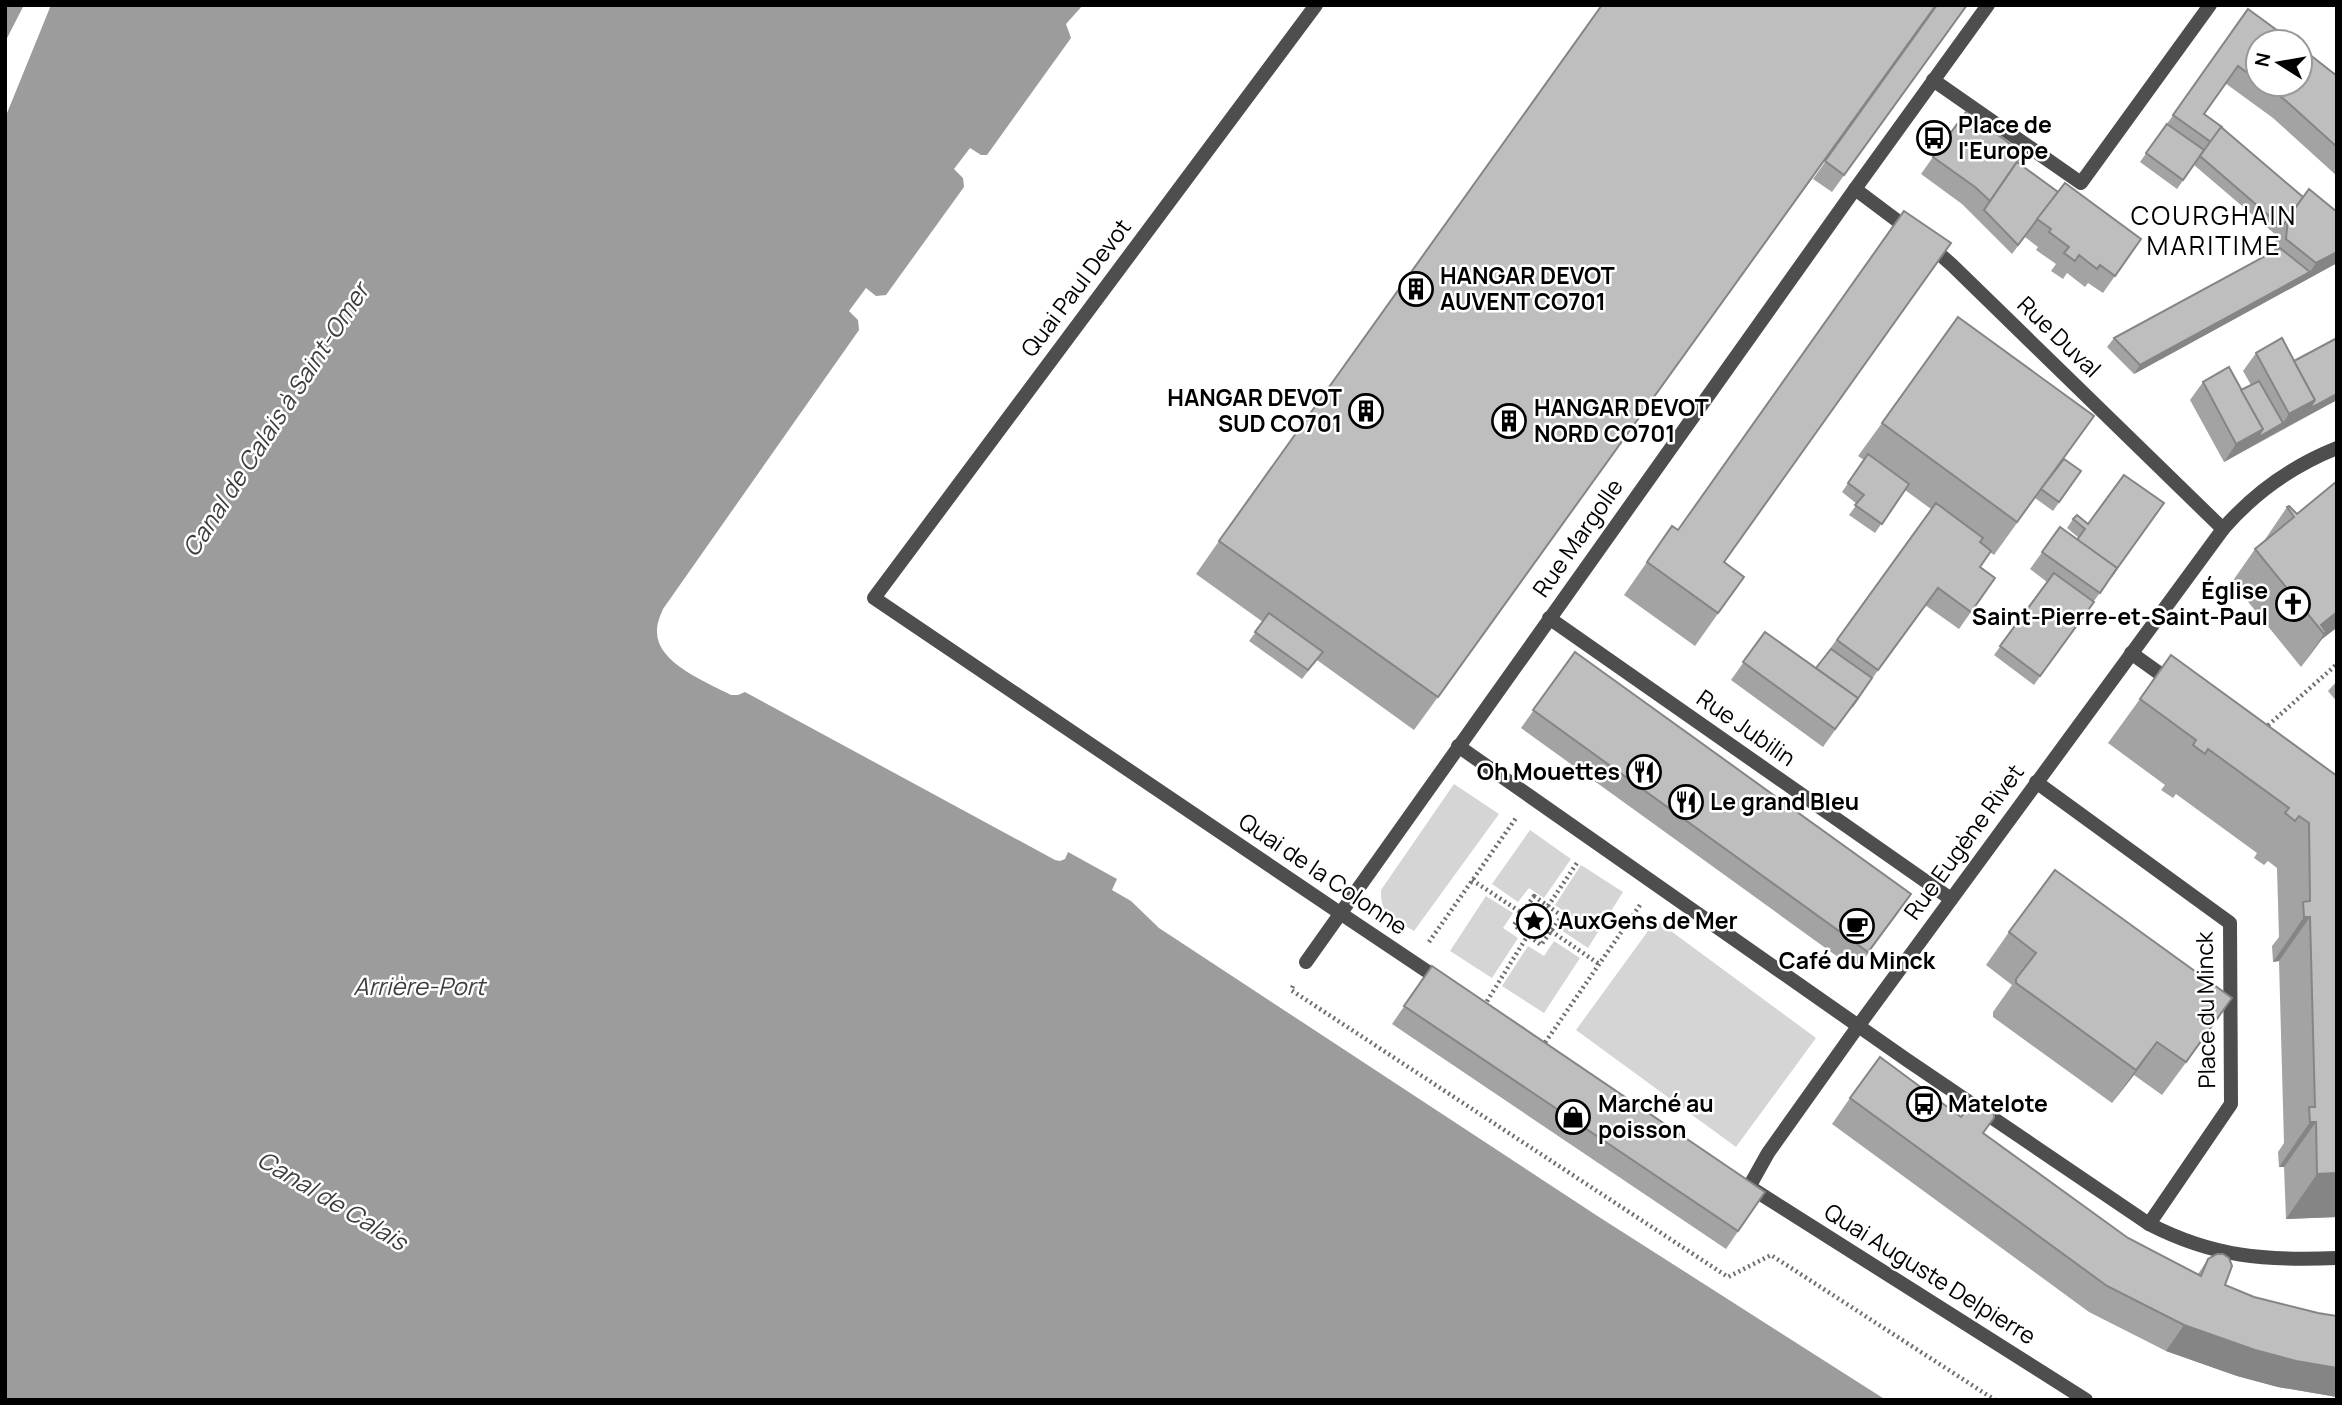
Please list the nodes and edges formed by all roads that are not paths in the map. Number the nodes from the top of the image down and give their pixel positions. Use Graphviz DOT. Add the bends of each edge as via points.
graph roads {
  1 [pos="1316,5"];
  2 [pos="1988,5"];
  3 [pos="2210,5"];
  4 [pos="1933,80"];
  5 [pos="1855,189"];
  6 [pos="2337,448"];
  7 [pos="2223,529"];
  8 [pos="873,598"];
  9 [pos="1549,618"];
  10 [pos="2131,653"];
  11 [pos="2186,692"];
  12 [pos="1458,746"];
  13 [pos="2036,782"];
  14 [pos="1951,899"];
  15 [pos="1340,913"];
  16 [pos="1306,962"];
  17 [pos="1483,1009"];
  18 [pos="1859,1025"];
  19 [pos="1745,1184"];
  20 [pos="2149,1224"];
  21 [pos="2337,1258"];
  22 [pos="2086,1400"];
  1 -- 8 [label="street, Quai Paul Devot"];
  2 -- 4 [label="street, Rue Margolle"];
  3 -- 4 [label="street" via="2081,183"];
  4 -- 5 [label="street, Rue Margolle"];
  5 -- 7 [label="street, Rue Duval" via="1952,265"];
  5 -- 9 [label="street, Rue Margolle"];
  6 -- 7 [label="street, Rue Eugène Rivet" via="2272,481"];
  7 -- 10 [label="street, Rue Eugène Rivet"];
  8 -- 15 [label="street, Quai de la Colonne"];
  9 -- 12 [label="street, Rue Margolle"];
  9 -- 14 [label="street, Rue Jubilin"];
  10 -- 11 [label="street"];
  10 -- 13 [label="street, Rue Eugène Rivet"];
  12 -- 15 [label="street, Rue Margolle"];
  12 -- 18 [label="street"];
  13 -- 14 [label="street, Rue Eugène Rivet"];
  13 -- 20 [label="street, Place du Minck" via="2230,923 2231,1104"];
  14 -- 18 [label="street, Rue Eugène Rivet"];
  15 -- 16 [label="street, Rue Margolle"];
  15 -- 17 [label="street, Quai de la Colonne"];
  18 -- 19 [label="street, Rue Eugène Rivet"];
  18 -- 20 [label="street"];
  19 -- 22 [label="street, Quai Auguste Delpierre"];
  20 -- 21 [label="street" via="2178,1239 2229,1254"];
}
